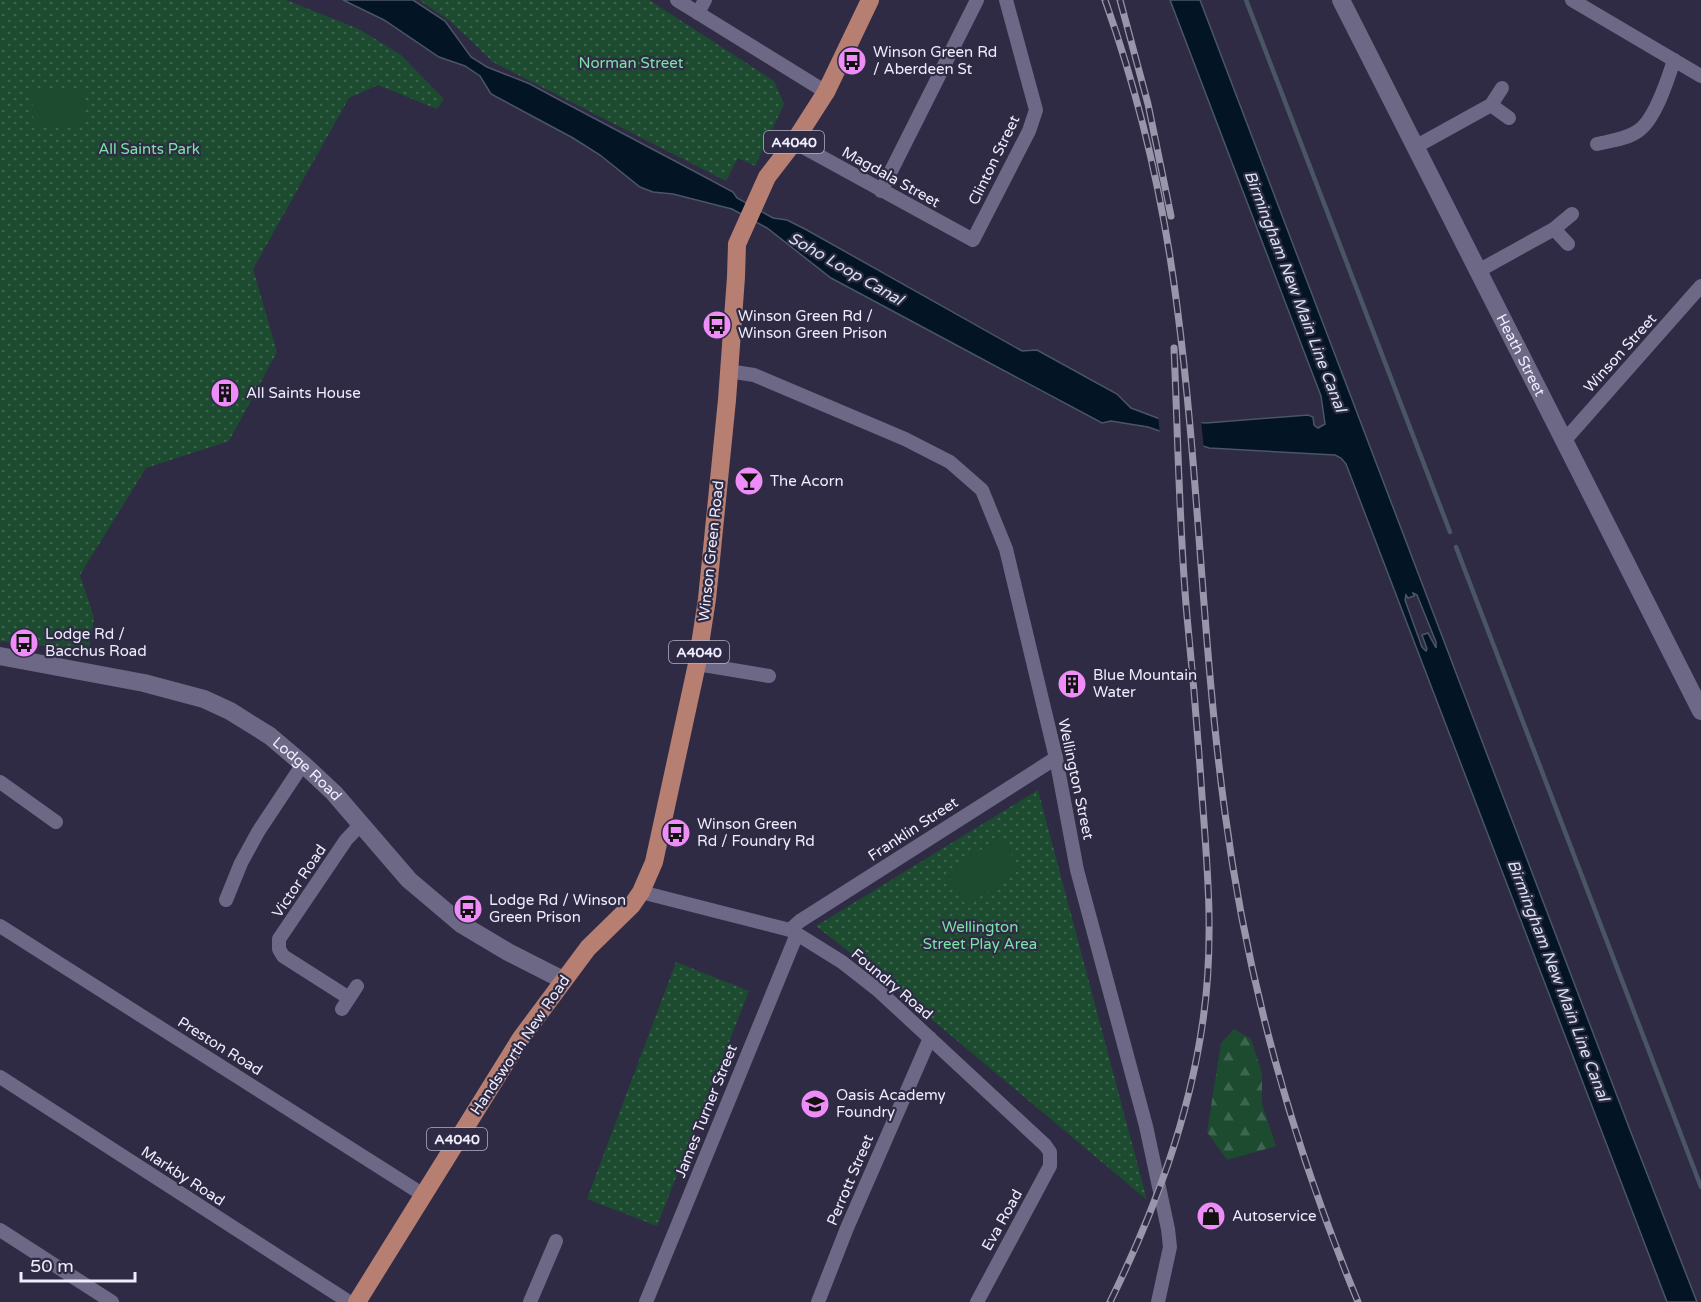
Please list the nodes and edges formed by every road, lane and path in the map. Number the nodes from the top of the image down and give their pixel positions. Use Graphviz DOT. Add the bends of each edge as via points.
graph roads {
  1 [pos="676,0"];
  2 [pos="705,0"];
  3 [pos="870,0"];
  4 [pos="977,0"];
  5 [pos="1006,0"];
  6 [pos="1341,0"];
  7 [pos="1572,0"];
  8 [pos="698,13"];
  9 [pos="1674,60"];
  10 [pos="1701,76"];
  11 [pos="1502,88"];
  12 [pos="826,92"];
  13 [pos="1491,105"];
  14 [pos="1509,118"];
  15 [pos="794,142"];
  16 [pos="1597,144"];
  17 [pos="1415,147"];
  18 [pos="880,190"];
  19 [pos="1572,214"];
  20 [pos="1554,229"];
  21 [pos="973,240"];
  22 [pos="1568,244"];
  23 [pos="1478,271"];
  24 [pos="1701,286"];
  25 [pos="728,371"];
  26 [pos="1564,441"];
  27 [pos="0,656"];
  28 [pos="697,664"];
  29 [pos="769,676"];
  30 [pos="1701,711"];
  31 [pos="1056,758"];
  32 [pos="303,764"];
  33 [pos="0,782"];
  34 [pos="56,822"];
  35 [pos="362,823"];
  36 [pos="641,892"];
  37 [pos="226,900"];
  38 [pos="619,918"];
  39 [pos="0,926"];
  40 [pos="793,932"];
  41 [pos="563,980"];
  42 [pos="349,998"];
  43 [pos="930,1038"];
  44 [pos="0,1077"];
  45 [pos="1050,1152"];
  46 [pos="422,1194"];
  47 [pos="0,1230"];
  48 [pos="556,1241"];
  49 [pos="112,1302"];
  50 [pos="349,1302"];
  51 [pos="357,1302"];
  52 [pos="530,1302"];
  53 [pos="646,1302"];
  54 [pos="818,1302"];
  55 [pos="977,1302"];
  56 [pos="1158,1302"];
  1 -- 8 [label="street"];
  2 -- 8 [label="street"];
  3 -- 12 [label="main road, A4040"];
  4 -- 18 [label="street"];
  5 -- 21 [label="street, Clinton Street" via="1036,110"];
  6 -- 17 [label="main road, Heath Street"];
  7 -- 9 [label="street"];
  8 -- 12 [label="street"];
  9 -- 10 [label="street"];
  9 -- 16 [label="street" via="1664,92 1643,127 1629,136"];
  11 -- 13 [label="street"];
  12 -- 15 [label="main road, A4040"];
  13 -- 14 [label="street"];
  13 -- 17 [label="street"];
  15 -- 18 [label="street, Magdala Street"];
  15 -- 25 [label="main road, Winson Green Road / A4040" via="767,177 738,240"];
  17 -- 23 [label="main road, Heath Street"];
  18 -- 21 [label="street, Magdala Street"];
  19 -- 20 [label="street"];
  20 -- 22 [label="street"];
  20 -- 23 [label="street"];
  23 -- 26 [label="main road, Heath Street"];
  24 -- 26 [label="street, Winson Street"];
  25 -- 28 [label="main road, Winson Green Road / A4040" via="707,599"];
  25 -- 31 [label="street, Wellington Street" via="754,375 905,439 950,462 982,490 1006,549"];
  26 -- 30 [label="main road, Heath Street"];
  27 -- 32 [label="main road, Lodge Road" via="144,683 204,699 270,736"];
  28 -- 29 [label="street"];
  28 -- 36 [label="main road, Winson Green Road / A4040" via="654,862"];
  31 -- 40 [label="street, Franklin Street" via="800,921"];
  31 -- 56 [label="street, Wellington Street" via="1077,870 1146,1126 1168,1229 1170,1247"];
  32 -- 35 [label="main road, Lodge Road"];
  32 -- 37 [label="street" via="258,832"];
  33 -- 34 [label="street"];
  35 -- 41 [label="main road, Lodge Road" via="409,880 461,924"];
  35 -- 42 [label="street, Victor Road" via="346,840 279,939 283,956"];
  36 -- 38 [label="main road, Winson Green Road / A4040"];
  36 -- 40 [label="street, Foundry Road"];
  38 -- 41 [label="main road, Handsworth New Road / A4040"];
  39 -- 46 [label="street, Preston Road"];
  40 -- 43 [label="street, Foundry Road" via="842,962"];
  40 -- 53 [label="street, James Turner Street"];
  41 -- 46 [label="main road, Handsworth New Road / A4040" via="521,1038"];
  43 -- 45 [label="street, Foundry Road"];
  43 -- 54 [label="street, Perrott Street"];
  44 -- 50 [label="street, Markby Road"];
  45 -- 55 [label="street, Eva Road" via="1050,1166"];
  46 -- 51 [label="main road, Handsworth New Road / A4040"];
  47 -- 49 [label="street"];
  48 -- 52 [label="street"];
}
